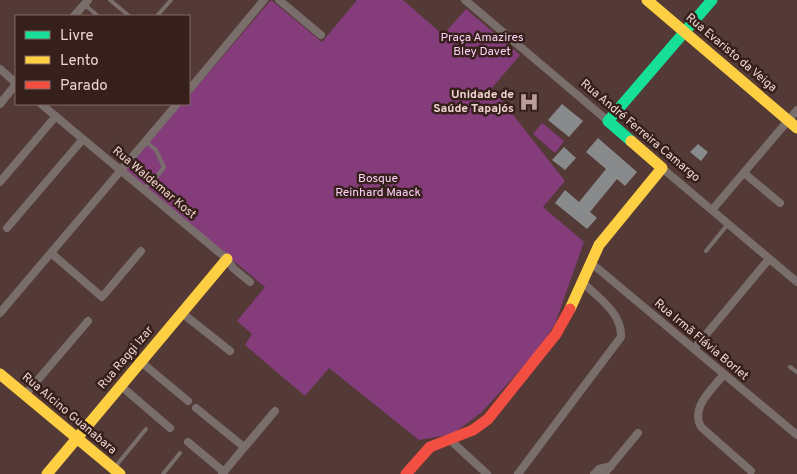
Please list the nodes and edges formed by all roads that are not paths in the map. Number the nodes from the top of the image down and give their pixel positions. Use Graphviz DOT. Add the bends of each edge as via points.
graph roads {
  1 [pos="110,0"];
  2 [pos="171,0"];
  3 [pos="264,0"];
  4 [pos="279,0"];
  5 [pos="465,0"];
  6 [pos="646,0"];
  7 [pos="712,0"];
  8 [pos="86,2"];
  9 [pos="75,15"];
  10 [pos="97,15"];
  11 [pos="128,15"];
  12 [pos="158,15"];
  13 [pos="684,32"];
  14 [pos="321,35"];
  15 [pos="0,69"];
  16 [pos="15,83"];
  17 [pos="15,85"];
  18 [pos="190,89"];
  19 [pos="0,104"];
  20 [pos="42,105"];
  21 [pos="176,105"];
  22 [pos="797,110"];
  23 [pos="56,116"];
  24 [pos="608,122"];
  25 [pos="793,124"];
  26 [pos="83,139"];
  27 [pos="145,142"];
  28 [pos="662,168"];
  29 [pos="121,170"];
  30 [pos="744,173"];
  31 [pos="0,182"];
  32 [pos="143,189"];
  33 [pos="780,203"];
  34 [pos="712,210"];
  35 [pos="728,224"];
  36 [pos="7,228"];
  37 [pos="141,251"];
  38 [pos="706,251"];
  39 [pos="51,253"];
  40 [pos="227,259"];
  41 [pos="770,259"];
  42 [pos="590,262"];
  43 [pos="250,282"];
  44 [pos="582,282"];
  45 [pos="797,282"];
  46 [pos="0,313"];
  47 [pos="182,313"];
  48 [pos="88,321"];
  49 [pos="694,349"];
  50 [pos="230,351"];
  51 [pos="141,362"];
  52 [pos="790,368"];
  53 [pos="797,372"];
  54 [pos="0,374"];
  55 [pos="724,374"];
  56 [pos="121,386"];
  57 [pos="26,395"];
  58 [pos="188,401"];
  59 [pos="196,408"];
  60 [pos="275,411"];
  61 [pos="170,428"];
  62 [pos="146,429"];
  63 [pos="638,433"];
  64 [pos="797,435"];
  65 [pos="77,438"];
  66 [pos="449,439"];
  67 [pos="188,442"];
  68 [pos="244,447"];
  69 [pos="180,453"];
  70 [pos="611,466"];
  71 [pos="116,471"];
  72 [pos="751,471"];
  73 [pos="223,473"];
  74 [pos="47,474"];
  75 [pos="163,474"];
  76 [pos="406,474"];
  77 [pos="487,474"];
  78 [pos="518,474"];
  79 [pos="594,474"];
  80 [pos="604,474"];
  1 -- 11 [label="lane"];
  2 -- 12 [label="lane"];
  3 -- 18 [label="street"];
  4 -- 14 [label="street"];
  5 -- 24 [label="street, Rua André Ferreira Camargo"];
  6 -- 13 [label="street, Rua Evaristo da Veiga"];
  7 -- 13 [label="street"];
  8 -- 9 [label="street"];
  8 -- 10 [label="lane"];
  13 -- 24 [label="street"];
  13 -- 25 [label="street, Rua Evaristo da Veiga"];
  15 -- 16 [label="street"];
  17 -- 19 [label="street"];
  20 -- 23 [label="street, Rua Waldemar Kost"];
  21 -- 27 [label="street"];
  22 -- 25 [label="street"];
  23 -- 26 [label="street, Rua Waldemar Kost"];
  23 -- 31 [label="street"];
  24 -- 28 [label="street, Rua André Ferreira Camargo"];
  25 -- 30 [label="street"];
  26 -- 29 [label="street, Rua Waldemar Kost"];
  26 -- 36 [label="street"];
  27 -- 29 [label="street"];
  27 -- 32 [label="lane" via="156,150 164,167"];
  28 -- 34 [label="street, Rua André Ferreira Camargo"];
  28 -- 42 [label="street" via="607,233"];
  29 -- 32 [label="street, Rua Waldemar Kost"];
  29 -- 39 [label="street"];
  30 -- 33 [label="street"];
  30 -- 34 [label="street"];
  32 -- 40 [label="street, Rua Waldemar Kost"];
  34 -- 35 [label="street, Rua André Ferreira Camargo"];
  35 -- 38 [label="lane"];
  35 -- 41 [label="street, Rua André Ferreira Camargo"];
  37 -- 39 [label="street" via="102,297"];
  39 -- 46 [label="street"];
  40 -- 43 [label="street, Rua Waldemar Kost"];
  40 -- 47 [label="street, Rua Raggi Izar"];
  41 -- 45 [label="street, Rua André Ferreira Camargo"];
  41 -- 49 [label="street"];
  42 -- 44 [label="street"];
  42 -- 49 [label="street, Rua Irmã Flávia Borlet"];
  44 -- 66 [label="street" via="549,346 501,405 473,430"];
  44 -- 78 [label="street" via="614,313 621,337"];
  47 -- 50 [label="street"];
  47 -- 51 [label="street, Rua Raggi Izar"];
  48 -- 57 [label="street"];
  49 -- 55 [label="street, Rua Irmã Flávia Borlet"];
  51 -- 56 [label="street, Rua Raggi Izar"];
  51 -- 58 [label="street"];
  52 -- 53 [label="lane"];
  54 -- 57 [label="street, Rua Alcino Guanabara"];
  55 -- 64 [label="street, Rua Irmã Flávia Borlet"];
  55 -- 72 [label="street" via="697,410 696,419"];
  56 -- 61 [label="street"];
  56 -- 65 [label="street, Rua Raggi Izar"];
  57 -- 65 [label="street, Rua Alcino Guanabara"];
  59 -- 68 [label="street"];
  60 -- 68 [label="street"];
  62 -- 71 [label="lane"];
  63 -- 70 [label="street"];
  65 -- 71 [label="street, Rua Alcino Guanabara"];
  65 -- 74 [label="street, Rua Raggi Izar"];
  66 -- 76 [label="street" via="430,447"];
  66 -- 77 [label="street"];
  67 -- 73 [label="street"];
  68 -- 73 [label="street"];
  69 -- 75 [label="lane"];
  70 -- 79 [label="street"];
  70 -- 80 [label="street"];
}
